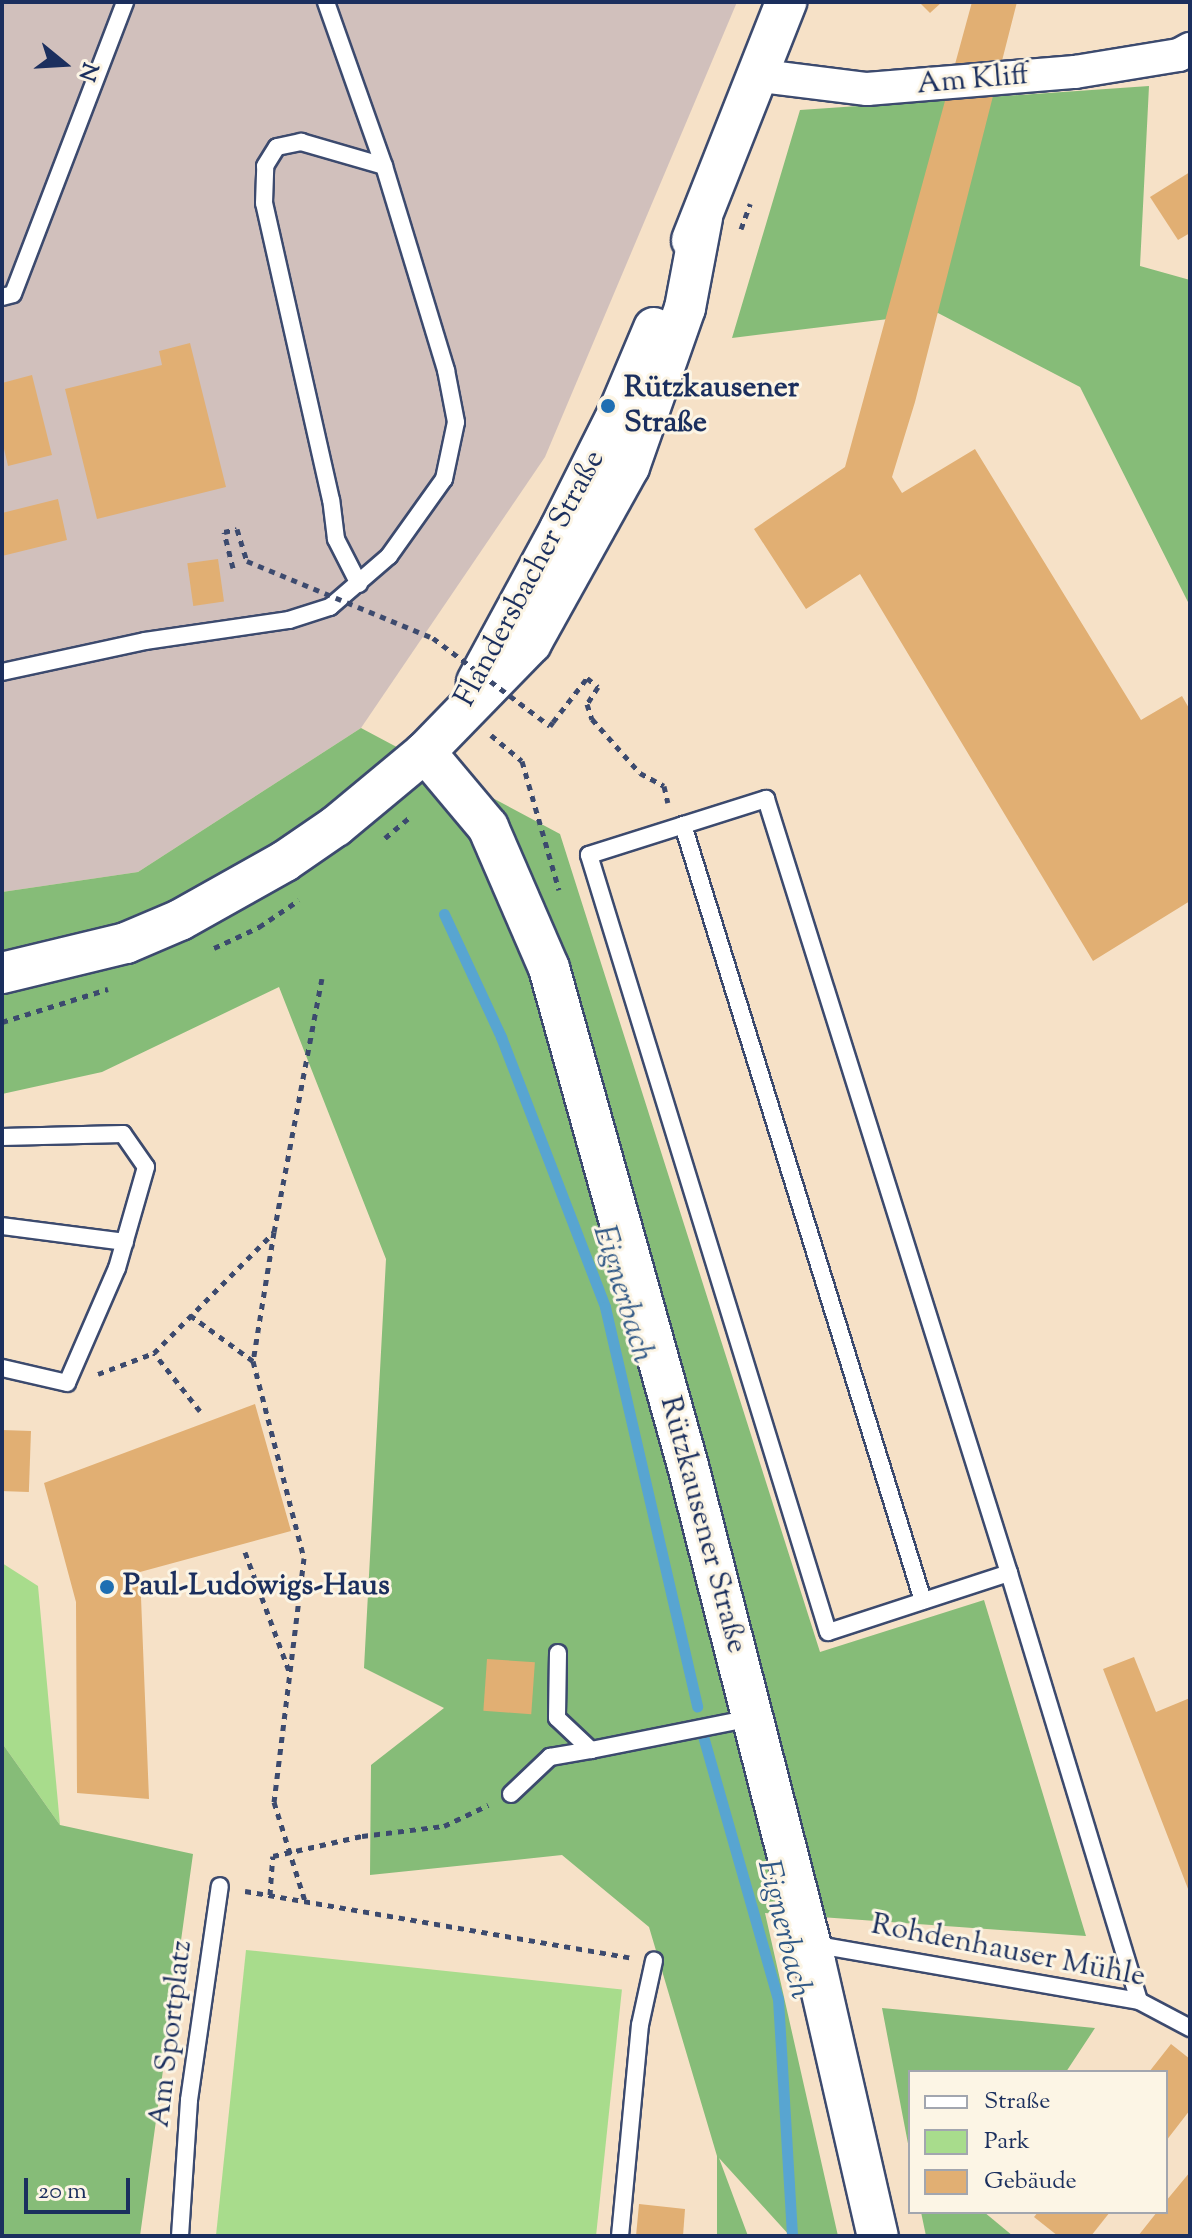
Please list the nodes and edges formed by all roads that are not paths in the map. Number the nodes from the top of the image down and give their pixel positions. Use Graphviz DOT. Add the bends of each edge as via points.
graph roads {
  1 [pos="125,2"];
  2 [pos="326,2"];
  3 [pos="786,2"];
  4 [pos="1190,49"];
  5 [pos="754,75"];
  6 [pos="384,166"];
  7 [pos="2,297"];
  8 [pos="359,584"];
  9 [pos="2,672"];
  10 [pos="425,752"];
  11 [pos="679,826"];
  12 [pos="2,973"];
  13 [pos="2,1137"];
  14 [pos="2,1226"];
  15 [pos="125,1242"];
  16 [pos="2,1368"];
  17 [pos="1009,1573"];
  18 [pos="923,1601"];
  19 [pos="558,1653"];
  20 [pos="753,1718"];
  21 [pos="591,1750"];
  22 [pos="511,1794"];
  23 [pos="220,1886"];
  24 [pos="810,1944"];
  25 [pos="654,1961"];
  26 [pos="1139,2001"];
  27 [pos="1190,2028"];
  28 [pos="180,2236"];
  29 [pos="620,2236"];
  30 [pos="878,2236"];
  1 -- 7 [label="lane" via="13,294"];
  2 -- 6 [label="lane"];
  3 -- 5 [label="street, Flandersbacher Straße"];
  4 -- 5 [label="street, Am Kliff" via="1075,72 867,89"];
  5 -- 10 [label="street, Flandersbacher Straße" via="702,218 685,308 629,467 531,643"];
  6 -- 8 [label="lane" via="446,370 456,422 444,479 389,556"];
  6 -- 8 [label="lane" via="301,142 277,147 265,166 264,203 336,539"];
  8 -- 9 [label="lane" via="330,607 289,620 145,641"];
  10 -- 12 [label="street, Flandersbacher Straße" via="298,853 180,920 126,943"];
  10 -- 20 [label="street, Rützkausener Straße" via="488,827 549,968"];
  11 -- 17 [label="lane" via="766,799"];
  11 -- 18 [label="lane"];
  11 -- 18 [label="lane" via="589,855 828,1632"];
  13 -- 15 [label="lane" via="123,1134 146,1167"];
  14 -- 15 [label="lane"];
  15 -- 16 [label="lane" via="67,1383"];
  17 -- 18 [label="lane"];
  17 -- 26 [label="lane"];
  19 -- 21 [label="lane" via="557,1718"];
  20 -- 21 [label="lane"];
  20 -- 24 [label="street, Rützkausener Straße"];
  21 -- 22 [label="lane" via="550,1757"];
  23 -- 28 [label="lane, Am Sportplatz" via="189,2100"];
  24 -- 26 [label="lane, Rohdenhauser Mühle"];
  24 -- 30 [label="street, Rützkausener Straße"];
  25 -- 29 [label="lane" via="640,2025"];
  26 -- 27 [label="lane, Rohdenhauser Mühle"];
}
